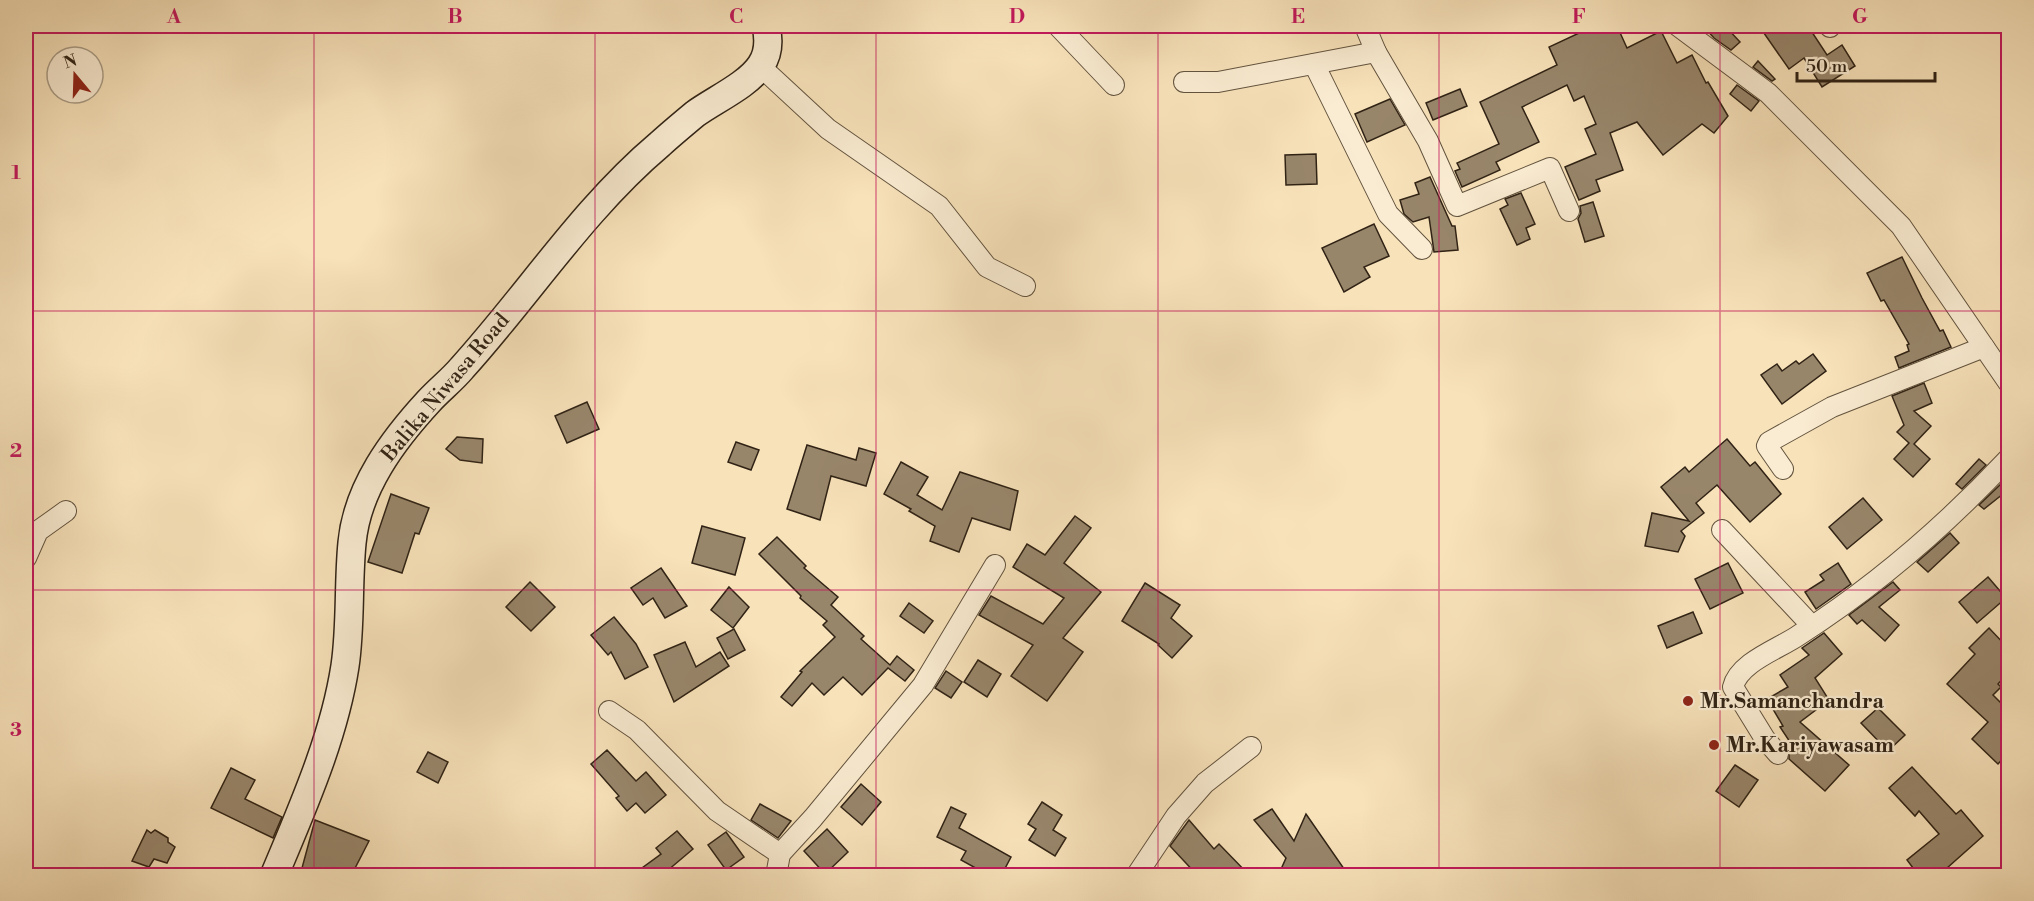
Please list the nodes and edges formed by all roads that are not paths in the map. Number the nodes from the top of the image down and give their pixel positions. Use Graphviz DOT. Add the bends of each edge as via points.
graph roads {
  1 [pos="766,26"];
  2 [pos="1058,26"];
  3 [pos="1365,26"];
  4 [pos="1678,26"];
  5 [pos="1376,52"];
  6 [pos="1314,64"];
  7 [pos="760,66"];
  8 [pos="1184,82"];
  9 [pos="1114,85"];
  10 [pos="1569,211"];
  11 [pos="1422,249"];
  12 [pos="1025,286"];
  13 [pos="1984,347"];
  14 [pos="2008,382"];
  15 [pos="2008,459"];
  16 [pos="1783,469"];
  17 [pos="66,510"];
  18 [pos="1722,530"];
  19 [pos="26,558"];
  20 [pos="994,566"];
  21 [pos="1812,626"];
  22 [pos="609,711"];
  23 [pos="1251,747"];
  24 [pos="1778,754"];
  25 [pos="780,854"];
  26 [pos="274,876"];
  27 [pos="776,876"];
  28 [pos="1136,876"];
  1 -- 7 [label="street" via="768,50"];
  2 -- 9 [label="street"];
  3 -- 5 [label="street"];
  4 -- 13 [label="street" via="1768,93 1901,226"];
  5 -- 6 [label="street"];
  5 -- 10 [label="street" via="1428,141 1457,207 1550,168"];
  6 -- 8 [label="street" via="1218,82"];
  6 -- 11 [label="street" via="1388,214"];
  7 -- 12 [label="street" via="828,129 939,206 987,267"];
  7 -- 26 [label="street, Balika Niwasa Road" via="652,151 596,208 462,369 414,418 378,467 362,502 352,541 345,666 328,735"];
  13 -- 14 [label="street"];
  13 -- 16 [label="street" via="1832,407 1769,442 1768,450"];
  15 -- 21 [label="street" via="1976,493 1896,563"];
  17 -- 19 [label="street" via="38,531"];
  18 -- 21 [label="street"];
  20 -- 25 [label="street" via="923,685"];
  21 -- 24 [label="street" via="1735,677 1733,687"];
  22 -- 25 [label="street" via="637,730 717,811"];
  23 -- 28 [label="street" via="1205,783 1176,816"];
  25 -- 27 [label="street"];
}
